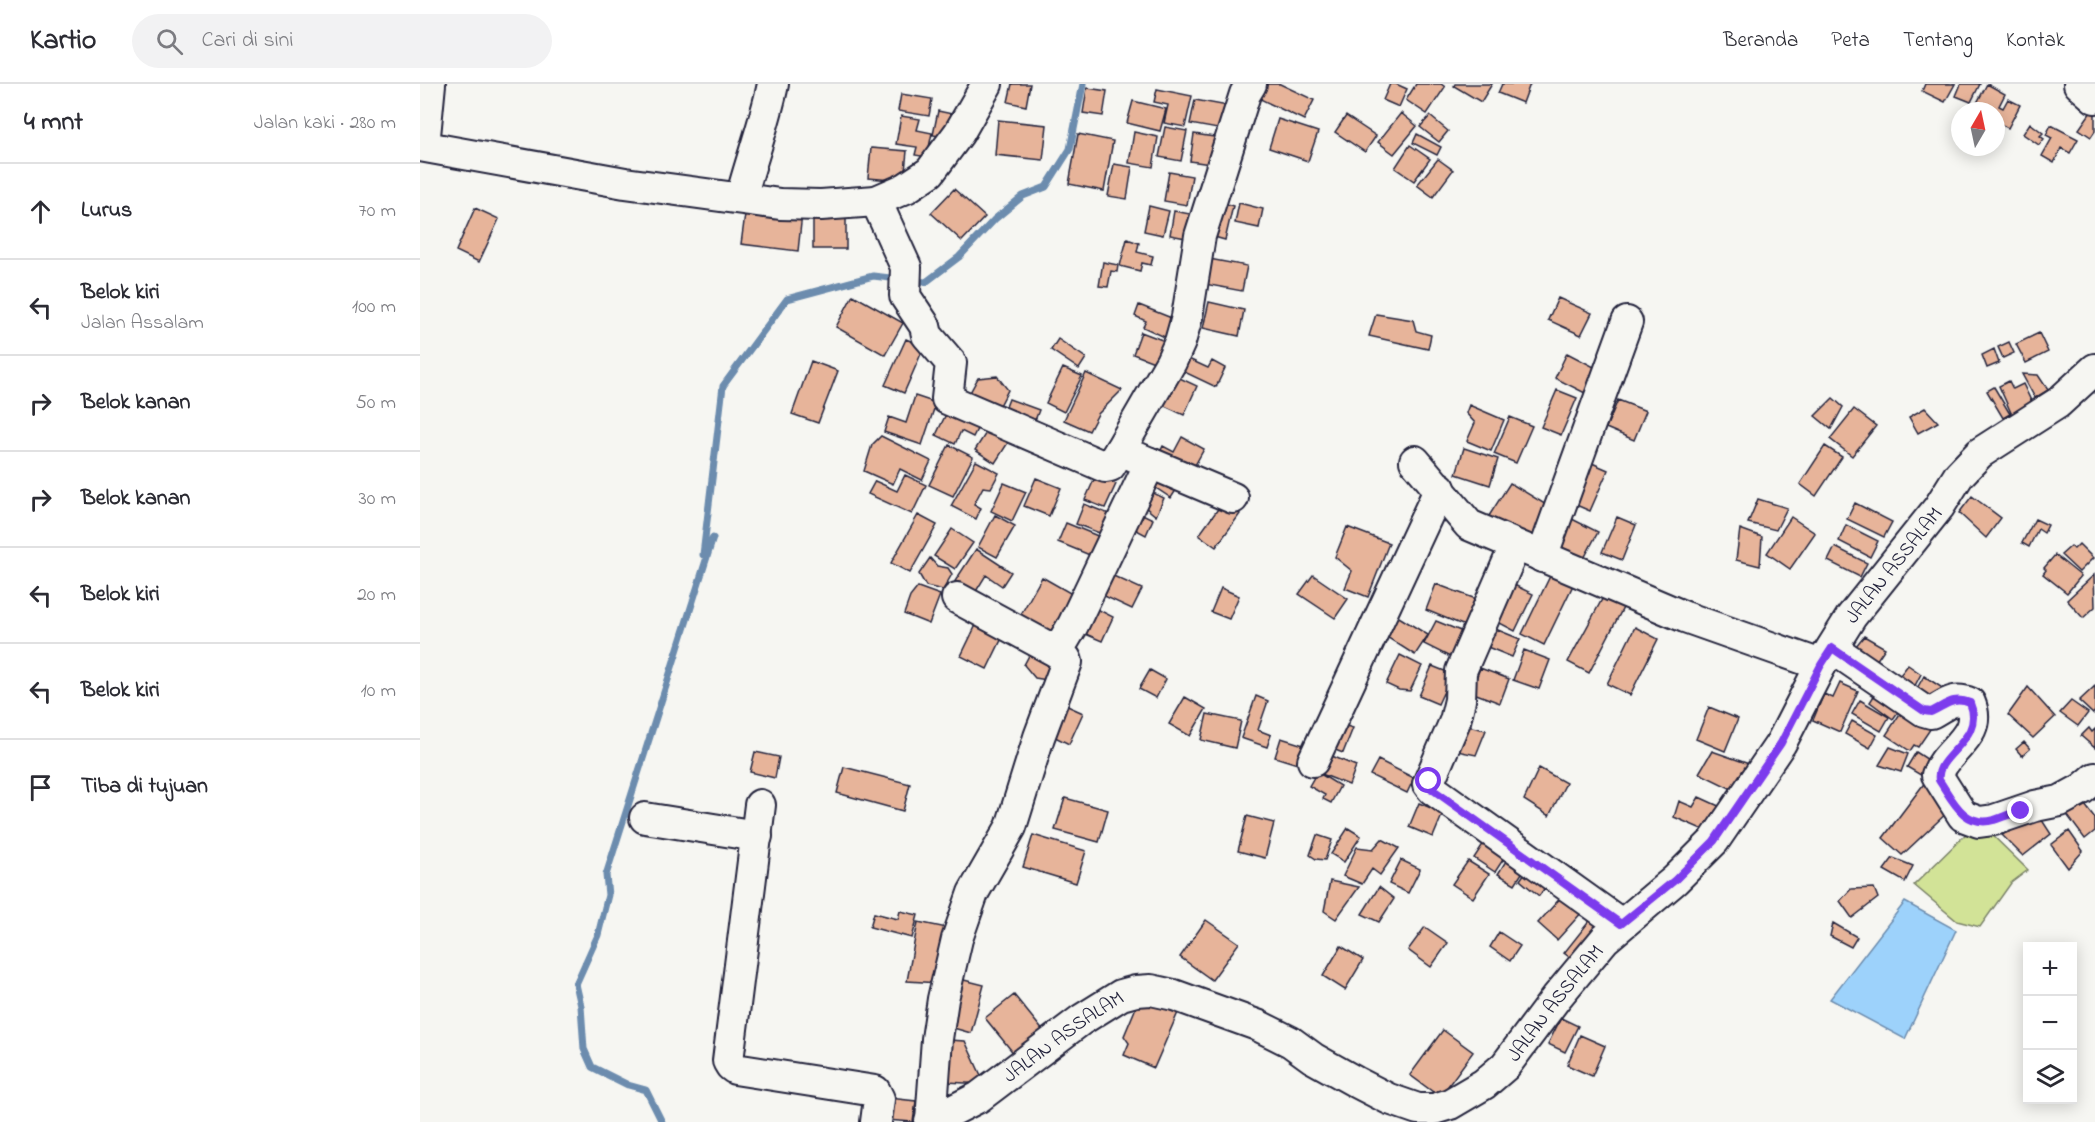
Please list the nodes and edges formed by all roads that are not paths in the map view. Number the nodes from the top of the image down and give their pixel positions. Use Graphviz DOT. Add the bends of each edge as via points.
graph roads {
  1 [pos="430,84"];
  2 [pos="773,84"];
  3 [pos="987,84"];
  4 [pos="1251,84"];
  5 [pos="2079,84"];
  6 [pos="2095,98"];
  7 [pos="422,146"];
  8 [pos="741,198"];
  9 [pos="876,201"];
  10 [pos="1627,322"];
  11 [pos="2095,369"];
  12 [pos="1120,450"];
  13 [pos="1415,461"];
  14 [pos="1150,463"];
  15 [pos="1440,488"];
  16 [pos="1233,498"];
  17 [pos="1529,551"];
  18 [pos="957,598"];
  19 [pos="1057,652"];
  20 [pos="1826,657"];
  21 [pos="1313,761"];
  22 [pos="2095,778"];
  23 [pos="760,805"];
  24 [pos="645,818"];
  25 [pos="757,836"];
  26 [pos="1621,924"];
  27 [pos="876,1122"];
  28 [pos="931,1122"];
  1 -- 7 [label="street"];
  2 -- 8 [label="street"];
  3 -- 9 [label="street" via="959,134 930,172"];
  4 -- 12 [label="street" via="1200,236 1180,342"];
  5 -- 6 [label="street"];
  7 -- 8 [label="street" via="625,183"];
  8 -- 9 [label="street" via="821,205"];
  9 -- 12 [label="street" via="927,335 951,363 947,399 1105,467 1110,466"];
  10 -- 17 [label="street"];
  11 -- 20 [label="street, JALAN ASSALAM" via="2058,403 1980,453 1959,475 1939,507 1851,617"];
  12 -- 14 [label="street"];
  13 -- 15 [label="street"];
  14 -- 16 [label="street"];
  14 -- 19 [label="street"];
  15 -- 17 [label="street" via="1469,525"];
  15 -- 21 [label="street"];
  17 -- 20 [label="street" via="1685,616"];
  17 -- 26 [label="street" via="1461,671 1455,721 1428,784"];
  18 -- 19 [label="street"];
  19 -- 28 [label="street" via="1067,662 1011,827 973,893 949,969 937,1038"];
  20 -- 22 [label="street" via="1924,711 1931,712 1953,700 1970,703 1973,726 1938,775 1963,816 1969,819 1994,820 2060,801"];
  20 -- 26 [label="street, JALAN ASSALAM" via="1781,743 1714,841 1675,880"];
  23 -- 25 [label="street"];
  24 -- 25 [label="street"];
  25 -- 27 [label="street" via="731,1066 875,1091 879,1099"];
  26 -- 28 [label="street, JALAN ASSALAM" via="1583,965 1505,1066 1477,1089 1434,1109 1418,1109 1389,1099 1257,1025 1151,990 1110,1001 979,1097"];
}
